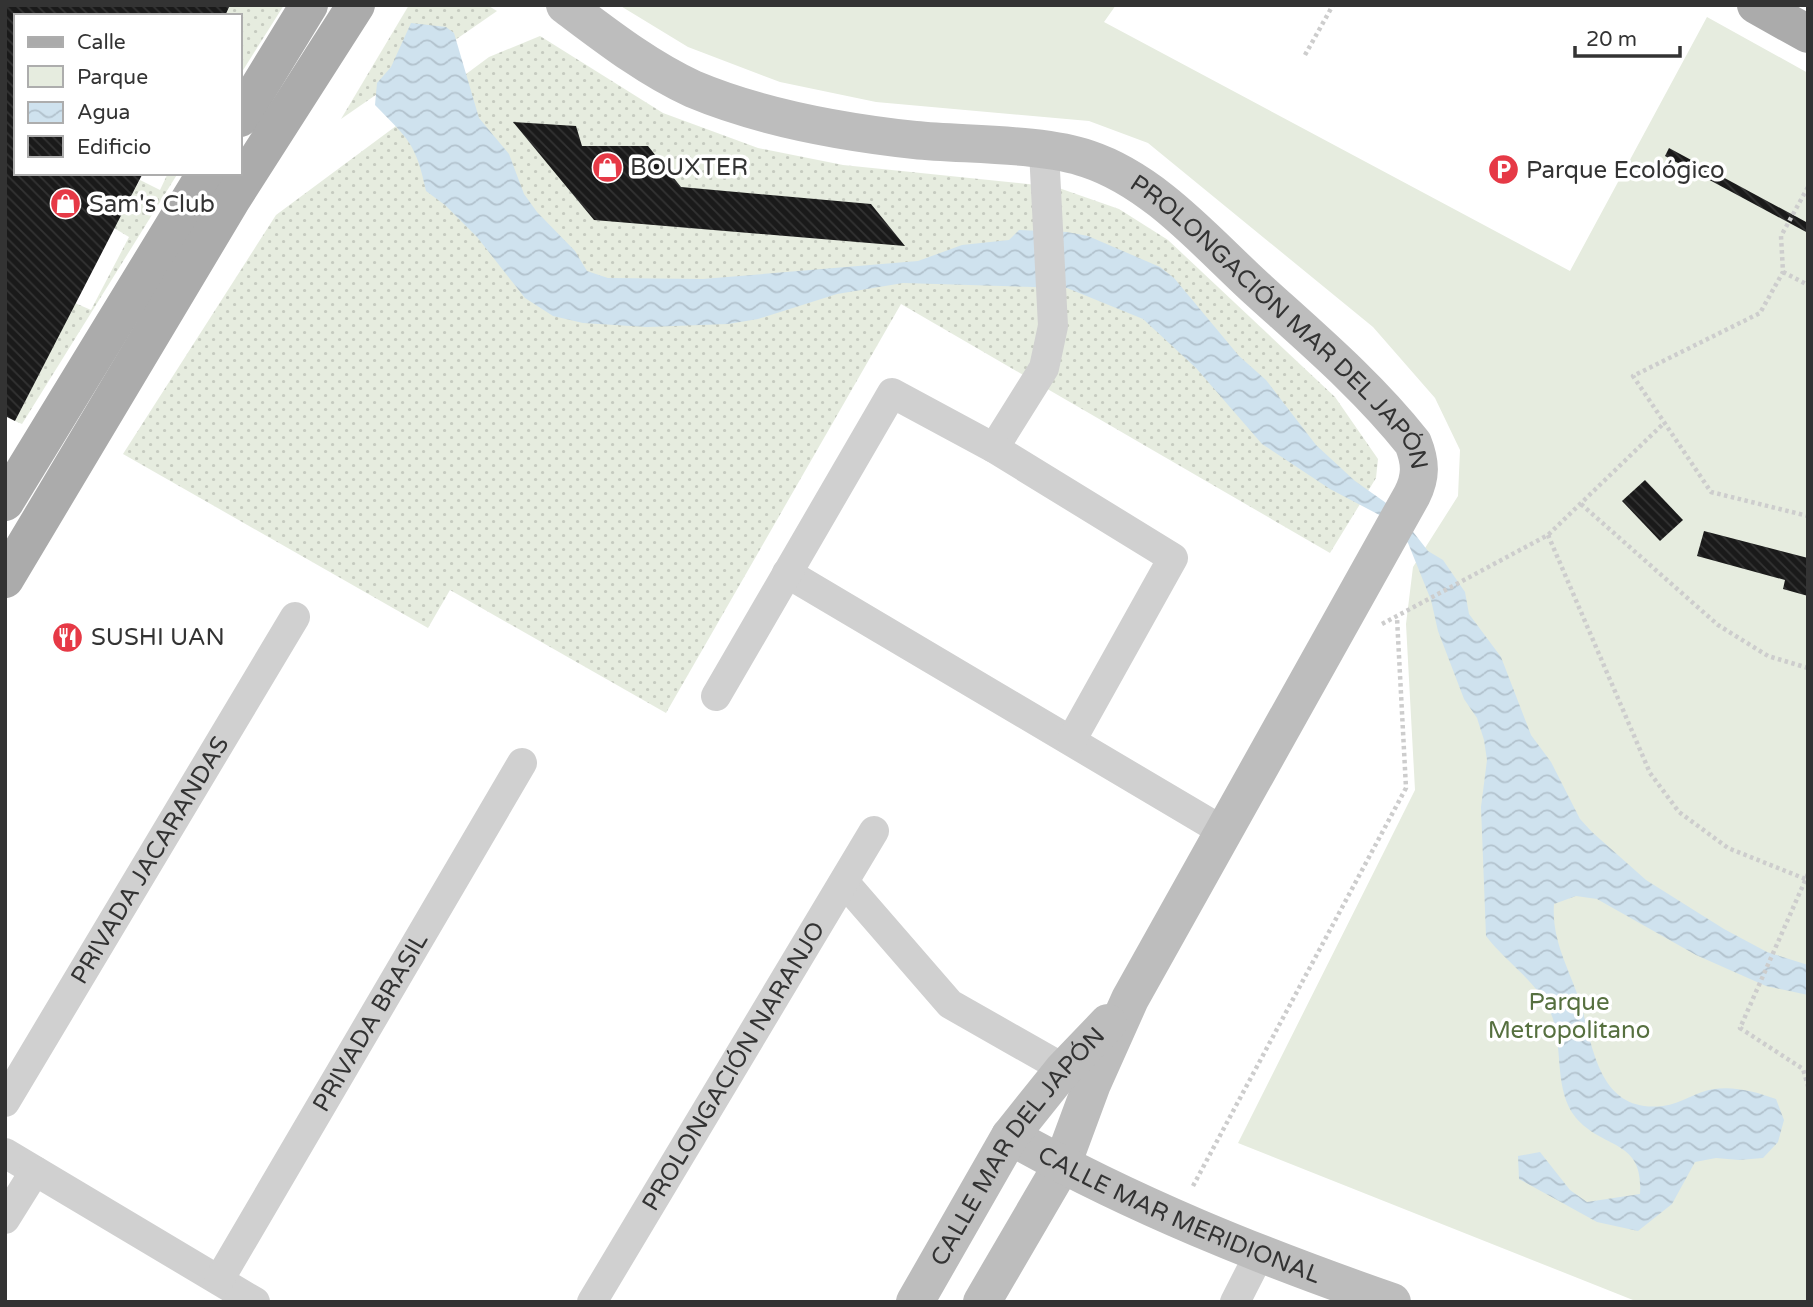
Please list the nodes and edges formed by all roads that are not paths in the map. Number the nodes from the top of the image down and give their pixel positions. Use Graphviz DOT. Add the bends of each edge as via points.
graph roads {
  1 [pos="309,5"];
  2 [pos="356,5"];
  3 [pos="565,5"];
  4 [pos="1756,5"];
  5 [pos="1808,34"];
  6 [pos="242,115"];
  7 [pos="1044,151"];
  8 [pos="205,175"];
  9 [pos="994,448"];
  10 [pos="5,502"];
  11 [pos="18,536"];
  12 [pos="787,573"];
  13 [pos="6,577"];
  14 [pos="295,617"];
  15 [pos="716,695"];
  16 [pos="1072,739"];
  17 [pos="522,763"];
  18 [pos="874,831"];
  19 [pos="1226,833"];
  20 [pos="845,883"];
  21 [pos="1130,999"];
  22 [pos="1077,1077"];
  23 [pos="5,1102"];
  24 [pos="1010,1136"];
  25 [pos="5,1153"];
  26 [pos="1062,1165"];
  27 [pos="35,1171"];
  28 [pos="5,1219"];
  29 [pos="1259,1255"];
  30 [pos="219,1280"];
  31 [pos="255,1302"];
  32 [pos="592,1302"];
  33 [pos="915,1302"];
  34 [pos="982,1302"];
  35 [pos="1235,1302"];
  36 [pos="1392,1302"];
  1 -- 6 [label="main road"];
  2 -- 11 [label="main road"];
  3 -- 7 [label="street, PROLONGACIÓN MAR DEL JAPÓN" via="648,64 692,88 742,106 794,121 912,140"];
  4 -- 5 [label="main road"];
  7 -- 9 [label="street" via="1053,326 1044,368"];
  7 -- 19 [label="street, PROLONGACIÓN MAR DEL JAPÓN" via="1087,158 1107,167 1168,207 1371,393 1416,452 1419,481 1407,506"];
  8 -- 10 [label="main road"];
  9 -- 12 [label="street" via="892,393"];
  9 -- 16 [label="street" via="1173,558"];
  11 -- 13 [label="main road"];
  12 -- 15 [label="street"];
  12 -- 16 [label="street"];
  14 -- 23 [label="street, PRIVADA JACARANDAS"];
  16 -- 19 [label="street"];
  17 -- 30 [label="street, PRIVADA BRASIL"];
  18 -- 20 [label="street, PROLONGACIÓN NARANJO"];
  19 -- 21 [label="street, PROLONGACIÓN MAR DEL JAPÓN"];
  20 -- 22 [label="street" via="950,1004"];
  20 -- 32 [label="street, PROLONGACIÓN NARANJO"];
  21 -- 22 [label="street, CALLE MAR DEL JAPÓN"];
  22 -- 24 [label="street, CALLE MAR DEL JAPÓN"];
  22 -- 26 [label="street, CALLE MAR DEL JAPÓN"];
  24 -- 26 [label="street, CALLE MAR MERIDIONAL"];
  24 -- 33 [label="street, CALLE MAR DEL JAPÓN"];
  25 -- 27 [label="street"];
  26 -- 29 [label="street, CALLE MAR MERIDIONAL"];
  26 -- 34 [label="street, CALLE MAR DEL JAPÓN"];
  27 -- 28 [label="street"];
  27 -- 30 [label="street"];
  29 -- 35 [label="street"];
  29 -- 36 [label="street, CALLE MAR MERIDIONAL"];
  30 -- 31 [label="street"];
}
